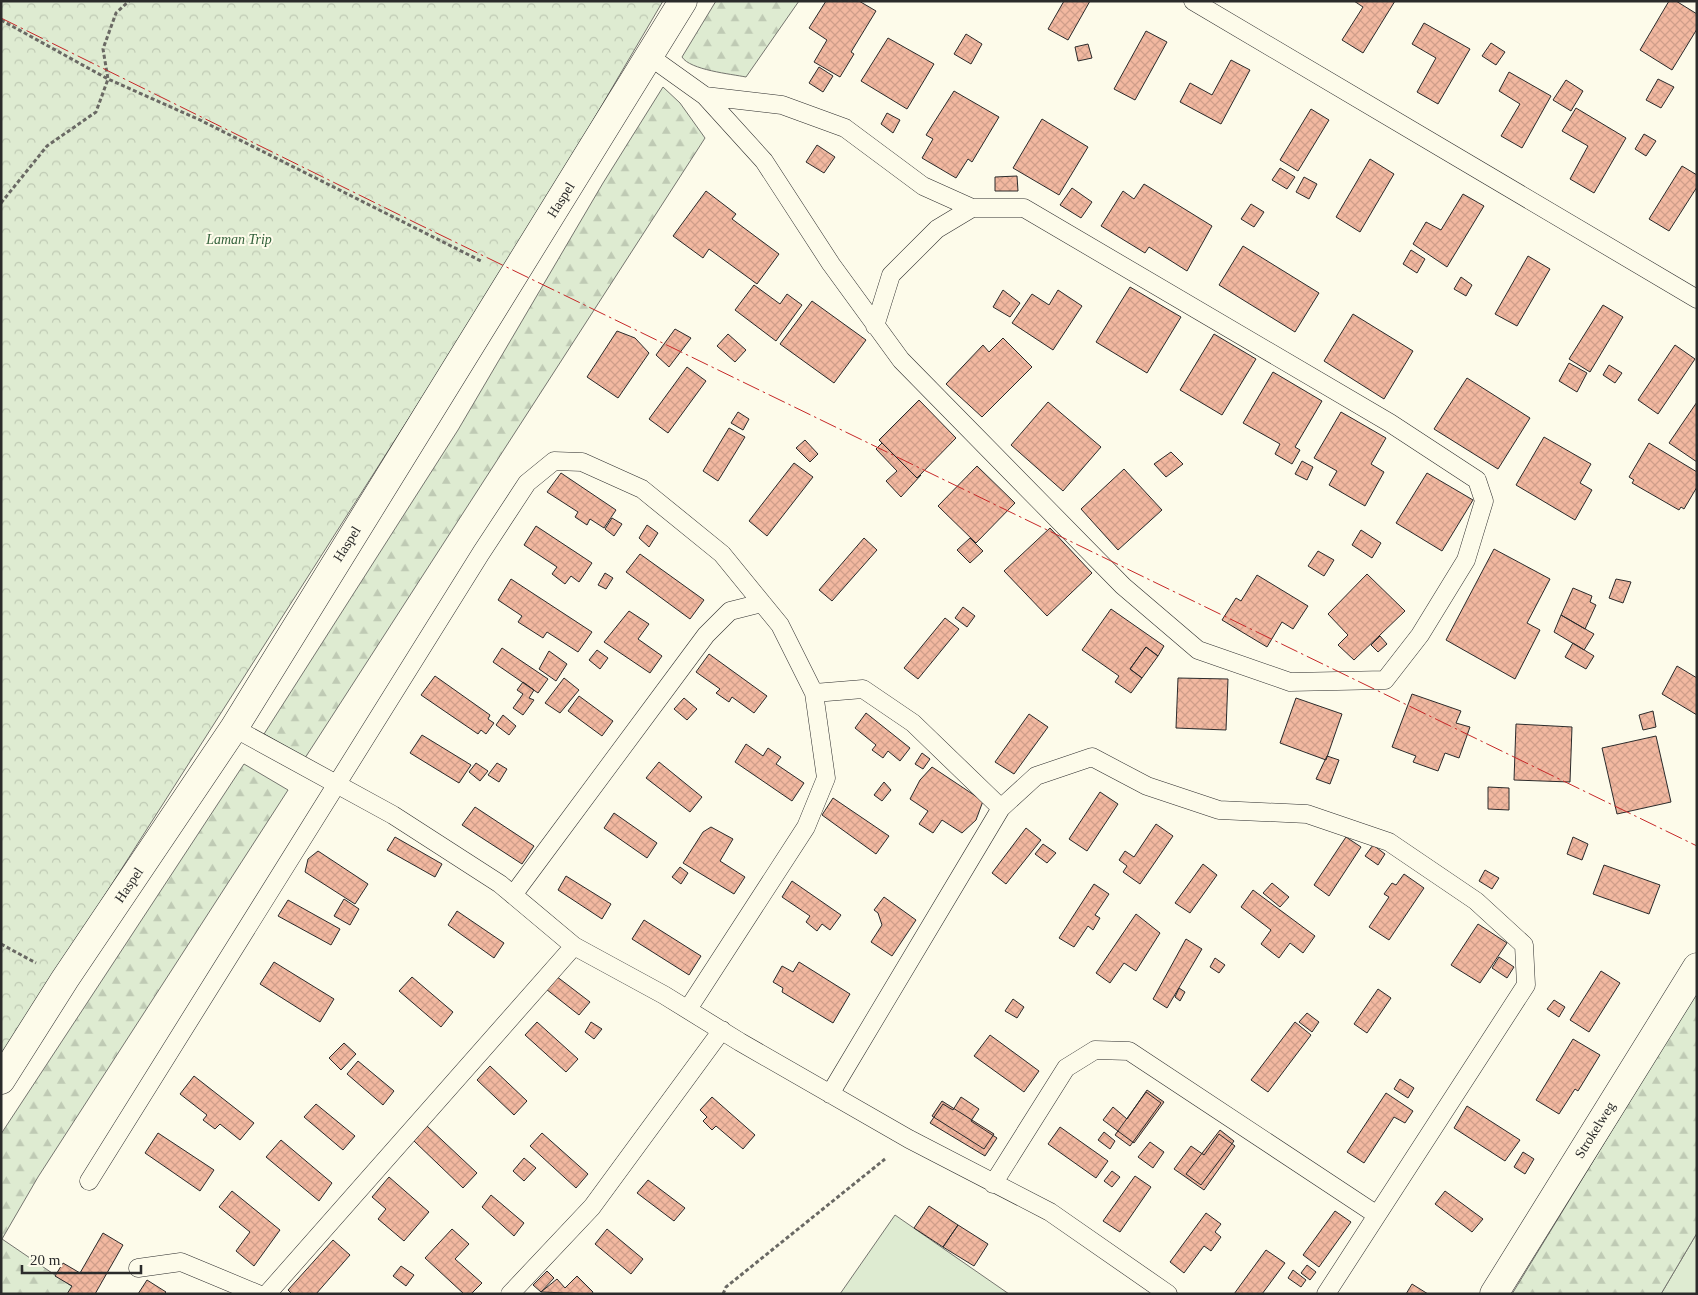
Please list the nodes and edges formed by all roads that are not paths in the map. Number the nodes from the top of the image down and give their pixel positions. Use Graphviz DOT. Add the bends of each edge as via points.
graph roads {
  1 [pos="683,1"];
  2 [pos="1193,1"];
  3 [pos="649,56"];
  4 [pos="705,96"];
  5 [pos="972,208"];
  6 [pos="1697,299"];
  7 [pos="875,326"];
  8 [pos="762,603"];
  9 [pos="814,693"];
  10 [pos="234,728"];
  11 [pos="335,785"];
  12 [pos="1001,808"];
  13 [pos="513,895"];
  14 [pos="574,946"];
  15 [pos="1697,967"];
  16 [pos="688,1009"];
  17 [pos="722,1030"];
  18 [pos="1,1080"];
  19 [pos="830,1094"];
  20 [pos="89,1181"];
  21 [pos="993,1184"];
  22 [pos="1377,1215"];
  23 [pos="138,1268"];
  24 [pos="258,1294"];
  25 [pos="267,1294"];
  26 [pos="510,1294"];
  27 [pos="1168,1294"];
  28 [pos="1326,1294"];
  29 [pos="1494,1294"];
  1 -- 3 [label="street, Haspel"];
  2 -- 6 [label="lane"];
  3 -- 4 [label="lane"];
  3 -- 10 [label="street, Haspel"];
  4 -- 5 [label="lane" via="782,105 845,128 922,186"];
  4 -- 7 [label="lane" via="764,161"];
  5 -- 7 [label="lane" via="937,229 891,275"];
  5 -- 7 [label="lane" via="1024,208 1390,423 1477,480 1484,501 1466,560 1420,635 1386,680 1290,682 1198,650 1123,586 901,360"];
  8 -- 9 [label="lane" via="780,625"];
  8 -- 11 [label="lane" via="722,554 642,489 582,462 554,461 527,483"];
  8 -- 13 [label="lane" via="730,611 706,635"];
  9 -- 12 [label="lane" via="863,690 913,723"];
  9 -- 16 [label="lane" via="826,778 806,826"];
  10 -- 11 [label="lane"];
  10 -- 18 [label="street, Haspel"];
  11 -- 13 [label="lane" via="393,815"];
  11 -- 20 [label="lane"];
  12 -- 19 [label="lane"];
  12 -- 22 [label="lane" via="1036,776 1092,757 1147,786 1218,810 1307,814 1389,842 1476,902 1524,945 1526,985"];
  13 -- 14 [label="lane"];
  14 -- 16 [label="lane"];
  14 -- 25 [label="lane"];
  15 -- 29 [label="street, Strokelweg"];
  16 -- 17 [label="lane"];
  17 -- 19 [label="lane"];
  17 -- 26 [label="lane" via="592,1207"];
  19 -- 21 [label="lane"];
  21 -- 22 [label="lane" via="1066,1068 1095,1050 1129,1051"];
  21 -- 27 [label="lane" via="1050,1212"];
  22 -- 28 [label="lane"];
  23 -- 24 [label="lane" via="181,1262"];
}
